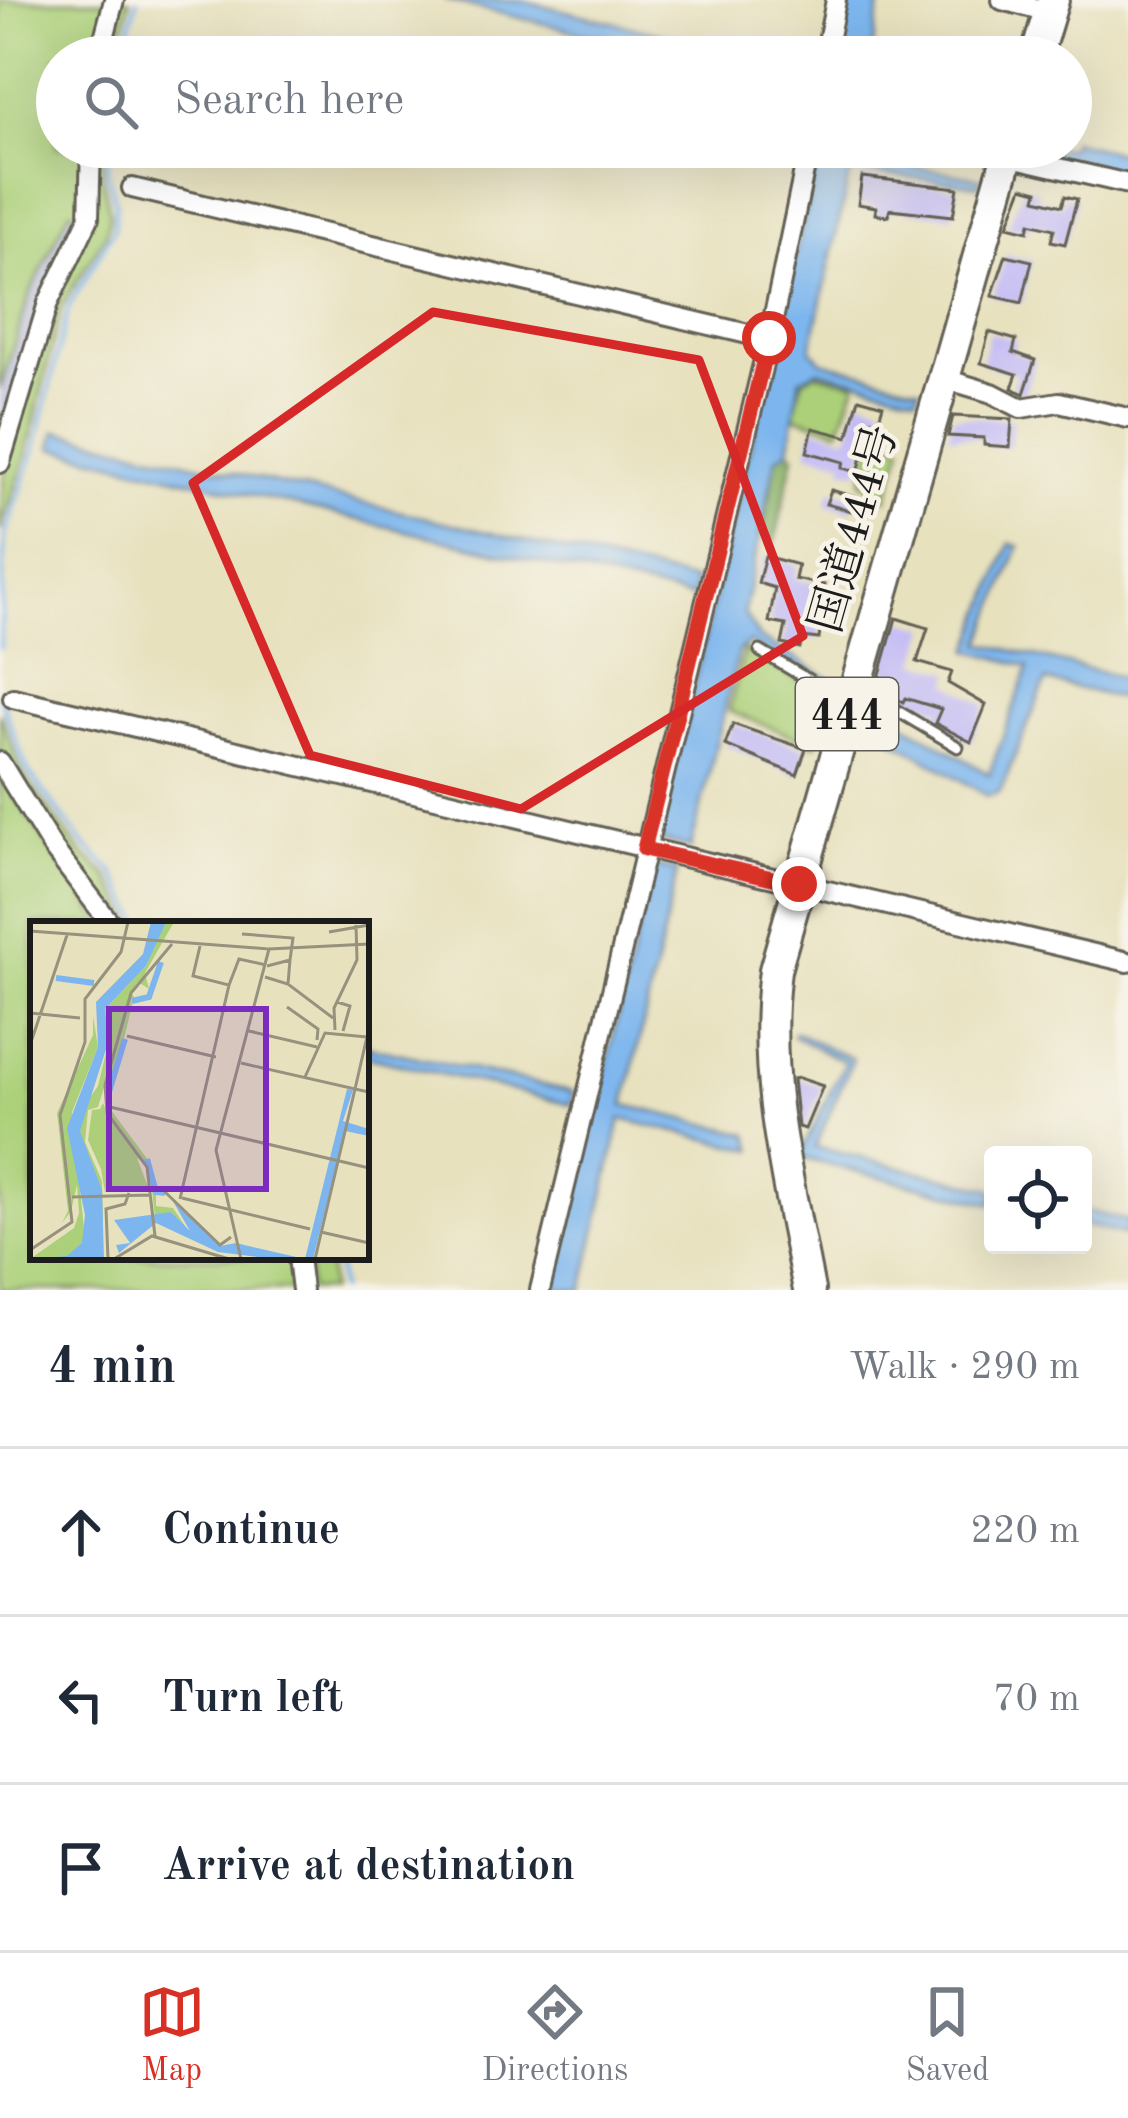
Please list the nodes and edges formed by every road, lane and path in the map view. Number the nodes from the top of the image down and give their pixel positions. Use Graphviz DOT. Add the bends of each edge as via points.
graph roads {
  1 [pos="114,0"];
  2 [pos="836,0"];
  3 [pos="1003,0"];
  4 [pos="1051,6"];
  5 [pos="105,36"];
  6 [pos="829,36"];
  7 [pos="1042,36"];
  8 [pos="90,168"];
  9 [pos="805,168"];
  10 [pos="1003,168"];
  11 [pos="1070,168"];
  12 [pos="1128,184"];
  13 [pos="132,188"];
  14 [pos="769,338"];
  15 [pos="941,379"];
  16 [pos="1128,418"];
  17 [pos="0,463"];
  18 [pos="760,651"];
  19 [pos="852,694"];
  20 [pos="13,698"];
  21 [pos="958,747"];
  22 [pos="0,761"];
  23 [pos="644,849"];
  24 [pos="799,884"];
  25 [pos="109,921"];
  26 [pos="1128,962"];
  27 [pos="298,1260"];
  28 [pos="302,1290"];
  29 [pos="540,1290"];
  30 [pos="809,1290"];
  1 -- 5 [label="street"];
  2 -- 6 [label="street"];
  3 -- 4 [label="street"];
  4 -- 7 [label="highway"];
  8 -- 17 [label="street" via="89,218 48,303"];
  9 -- 14 [label="street"];
  10 -- 15 [label="highway, 国道444号 / 444"];
  11 -- 12 [label="street"];
  13 -- 14 [label="street"];
  14 -- 23 [label="street"];
  15 -- 16 [label="street" via="1021,408 1059,402"];
  15 -- 19 [label="highway, 国道444号 / 444"];
  18 -- 19 [label="lane" via="832,694"];
  19 -- 21 [label="lane" via="864,692"];
  19 -- 24 [label="highway, 国道444号 / 444"];
  20 -- 23 [label="street"];
  22 -- 25 [label="street"];
  23 -- 24 [label="street"];
  23 -- 29 [label="street"];
  24 -- 26 [label="street"];
  24 -- 30 [label="highway, 国道444号 / 444" via="775,970 768,1045"];
  27 -- 28 [label="street"];
}
